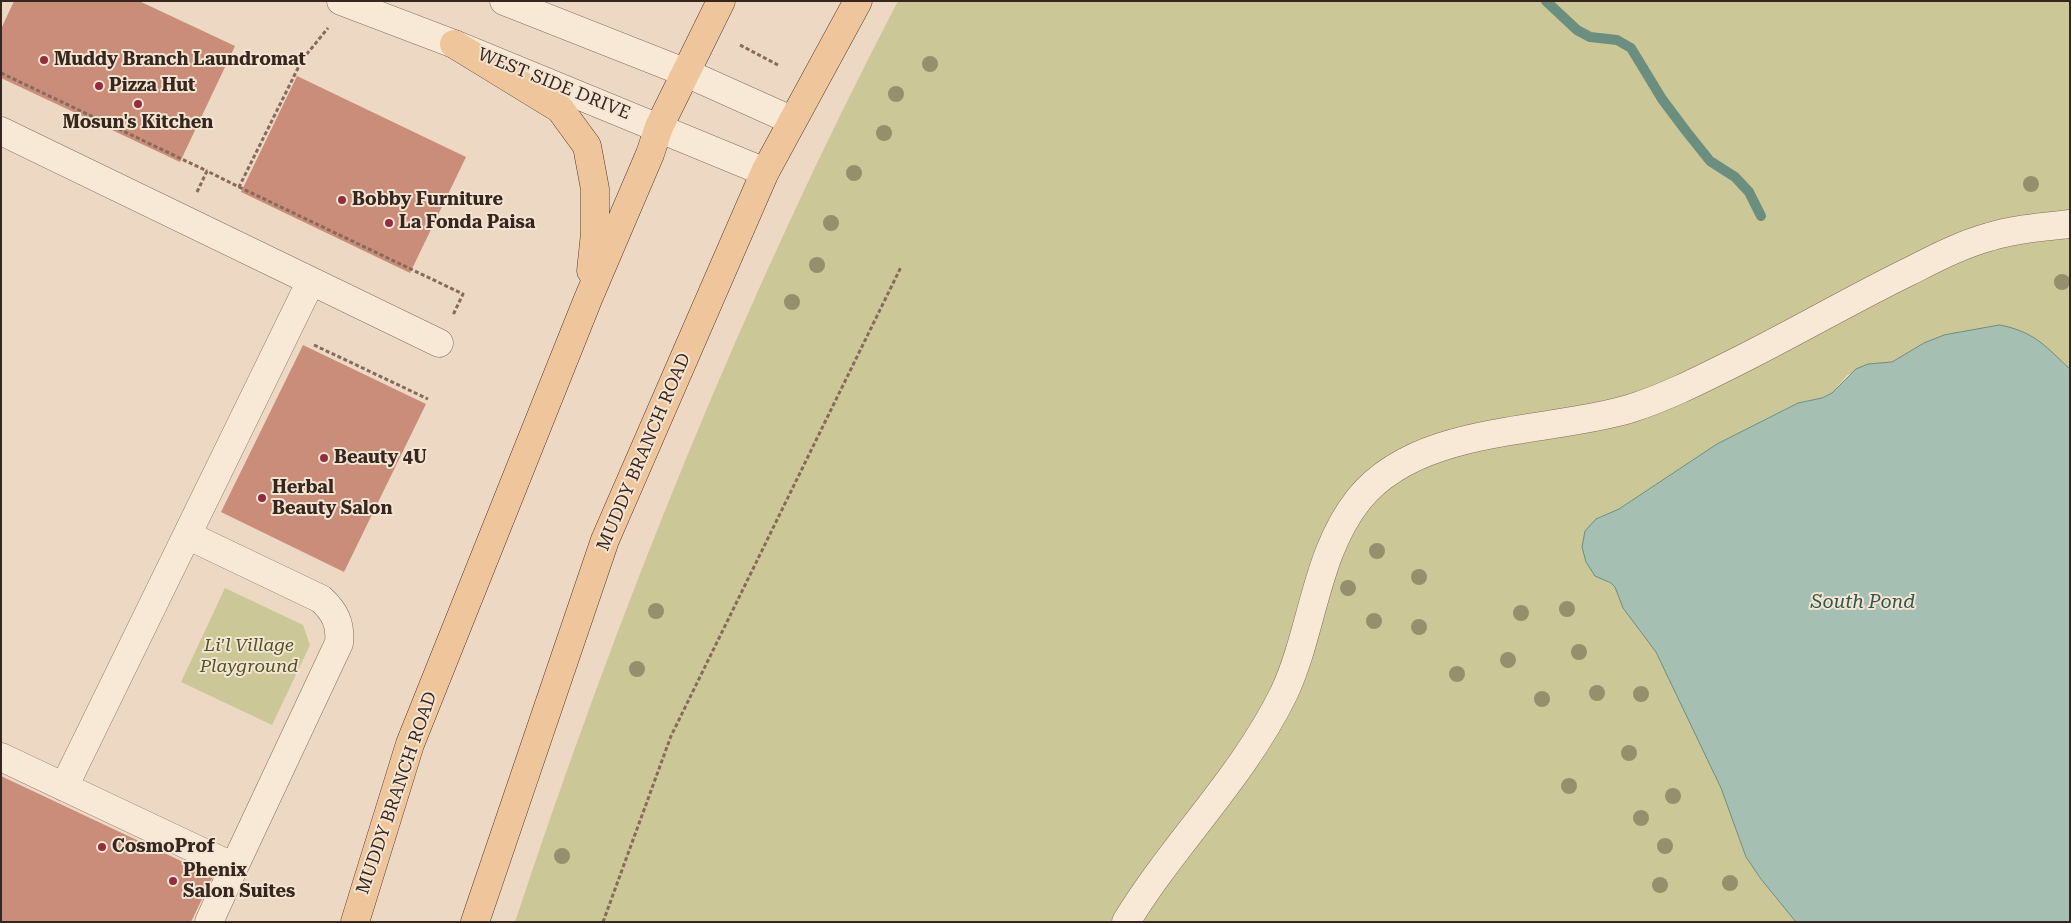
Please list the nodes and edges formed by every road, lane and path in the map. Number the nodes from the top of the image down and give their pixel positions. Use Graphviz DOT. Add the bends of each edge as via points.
graph roads {
  1 [pos="341,1"];
  2 [pos="504,1"];
  3 [pos="721,1"];
  4 [pos="858,1"];
  5 [pos="330,26"];
  6 [pos="454,44"];
  7 [pos="740,46"];
  8 [pos="778,65"];
  9 [pos="684,72"];
  10 [pos="1,73"];
  11 [pos="791,120"];
  12 [pos="659,127"];
  13 [pos="1,131"];
  14 [pos="207,171"];
  15 [pos="765,172"];
  16 [pos="239,187"];
  17 [pos="183,219"];
  18 [pos="2070,224"];
  19 [pos="900,268"];
  20 [pos="311,281"];
  21 [pos="588,299"];
  22 [pos="306,342"];
  23 [pos="439,343"];
  24 [pos="428,399"];
  25 [pos="187,535"];
  26 [pos="1,757"];
  27 [pos="64,787"];
  28 [pos="234,867"];
  29 [pos="209,922"];
  30 [pos="354,922"];
  31 [pos="475,922"];
  32 [pos="603,922"];
  33 [pos="1126,922"];
  1 -- 6 [label="street, WEST SIDE DRIVE"];
  2 -- 9 [label="street"];
  3 -- 9 [label="main road, MUDDY BRANCH ROAD"];
  4 -- 11 [label="main road, MUDDY BRANCH ROAD"];
  5 -- 16 [label="path" via="302,60"];
  6 -- 12 [label="street, WEST SIDE DRIVE"];
  6 -- 21 [label="main road" via="560,109 587,146 595,189 595,233"];
  7 -- 8 [label="path"];
  9 -- 11 [label="street"];
  9 -- 12 [label="main road, MUDDY BRANCH ROAD"];
  10 -- 14 [label="path"];
  11 -- 15 [label="main road, MUDDY BRANCH ROAD"];
  12 -- 15 [label="street, WEST SIDE DRIVE"];
  12 -- 21 [label="main road, MUDDY BRANCH ROAD"];
  13 -- 17 [label="street"];
  14 -- 16 [label="path"];
  14 -- 17 [label="path"];
  15 -- 31 [label="main road, MUDDY BRANCH ROAD" via="605,540"];
  16 -- 23 [label="path" via="463,294"];
  17 -- 20 [label="street"];
  18 -- 33 [label="street" via="2017,229 1950,252 1703,379 1631,408 1433,449 1387,473 1360,499 1335,537 1307,633 1284,693 1248,754"];
  19 -- 32 [label="path" via="671,736"];
  20 -- 23 [label="street"];
  20 -- 25 [label="street"];
  21 -- 30 [label="main road, MUDDY BRANCH ROAD" via="410,744"];
  22 -- 24 [label="path"];
  25 -- 27 [label="street"];
  25 -- 28 [label="street" via="322,599 331,608 340,630 340,643"];
  26 -- 27 [label="street"];
  27 -- 28 [label="street"];
  28 -- 29 [label="street"];
}
